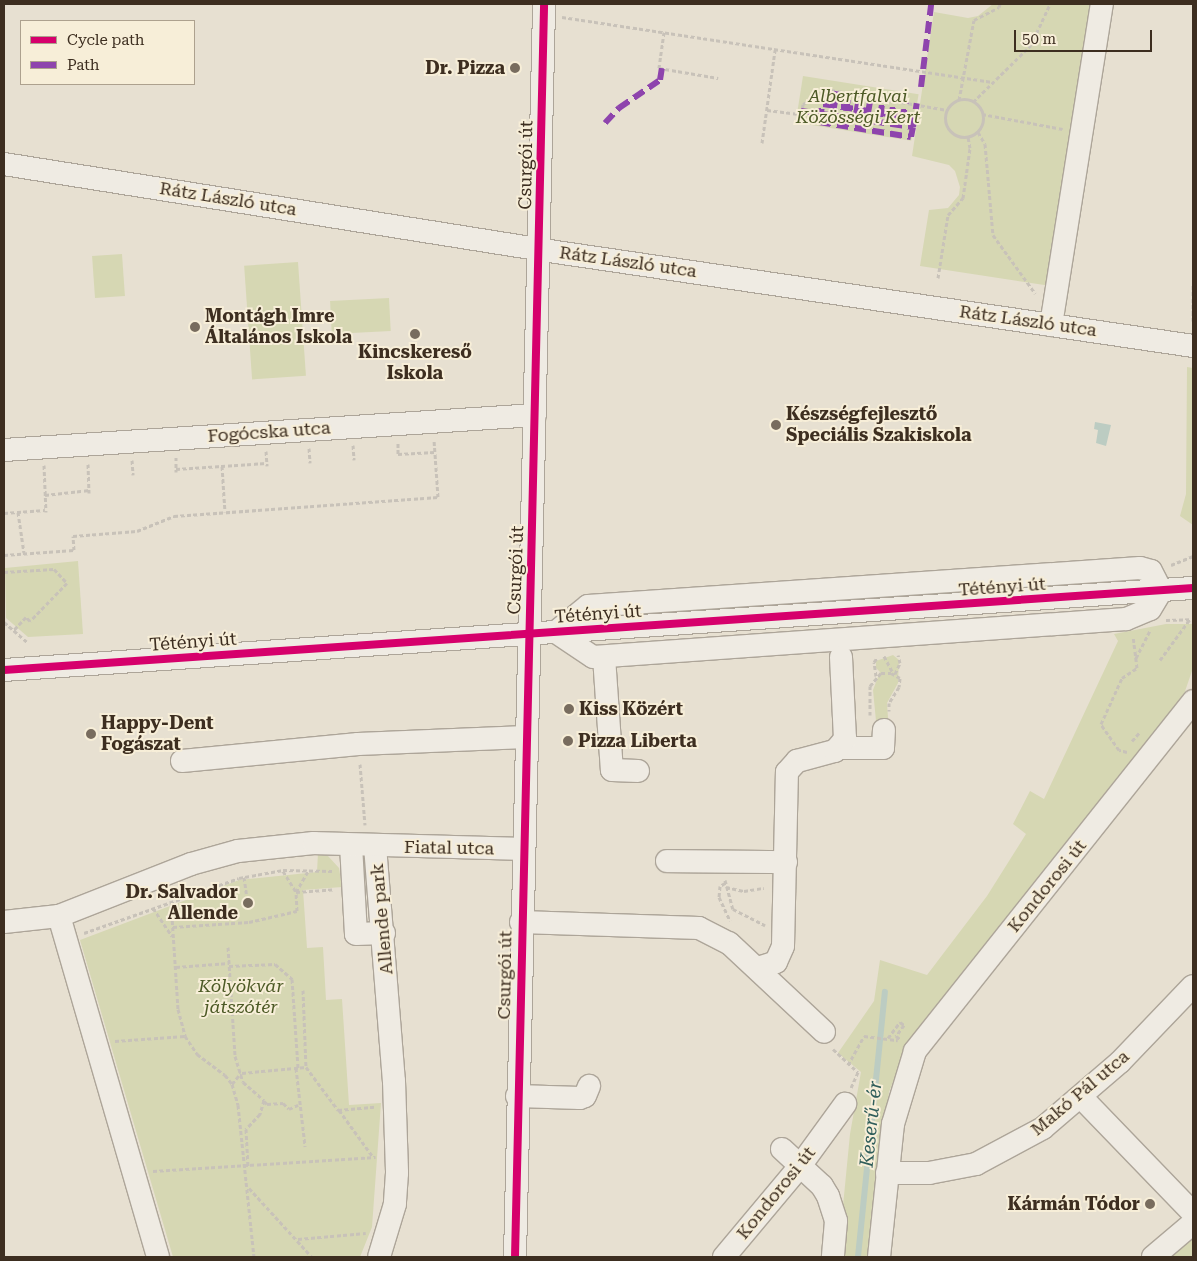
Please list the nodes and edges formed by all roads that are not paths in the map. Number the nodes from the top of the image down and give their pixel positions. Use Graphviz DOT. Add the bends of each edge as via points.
graph roads {
  1 [pos="1102,4"];
  2 [pos="544,9"];
  3 [pos="4,164"];
  4 [pos="539,249"];
  5 [pos="1048,324"];
  6 [pos="1193,346"];
  7 [pos="535,415"];
  8 [pos="4,450"];
  9 [pos="1193,588"];
  10 [pos="1161,591"];
  11 [pos="556,632"];
  12 [pos="529,634"];
  13 [pos="604,656"];
  14 [pos="841,657"];
  15 [pos="4,670"];
  16 [pos="1193,701"];
  17 [pos="887,724"];
  18 [pos="526,737"];
  19 [pos="838,748"];
  20 [pos="182,761"];
  21 [pos="638,771"];
  22 [pos="364,846"];
  23 [pos="523,849"];
  24 [pos="667,861"];
  25 [pos="786,862"];
  26 [pos="59,916"];
  27 [pos="686,921"];
  28 [pos="4,922"];
  29 [pos="521,922"];
  30 [pos="604,924"];
  31 [pos="384,933"];
  32 [pos="758,968"];
  33 [pos="1193,986"];
  34 [pos="824,1032"];
  35 [pos="589,1086"];
  36 [pos="517,1096"];
  37 [pos="1081,1097"];
  38 [pos="845,1104"];
  39 [pos="782,1149"];
  40 [pos="800,1166"];
  41 [pos="888,1173"];
  42 [pos="1193,1213"];
  43 [pos="1193,1223"];
  44 [pos="158,1257"];
  45 [pos="379,1257"];
  46 [pos="515,1257"];
  47 [pos="724,1257"];
  48 [pos="833,1257"];
  49 [pos="879,1257"];
  50 [pos="1153,1257"];
  1 -- 5 [label="street"];
  2 -- 4 [label="street, Csurgói út"];
  3 -- 4 [label="street, Rátz László utca"];
  4 -- 5 [label="street, Rátz László utca"];
  4 -- 7 [label="street, Csurgói út"];
  5 -- 6 [label="street, Rátz László utca"];
  7 -- 8 [label="street, Fogócska utca"];
  7 -- 12 [label="street, Csurgói út"];
  9 -- 10 [label="street, Tétényi út"];
  10 -- 11 [label="street, Tétényi út"];
  10 -- 13 [label="street" via="1150,609 1126,619"];
  11 -- 12 [label="street, Tétényi út"];
  11 -- 13 [label="street" via="593,658"];
  12 -- 15 [label="street, Tétényi út"];
  12 -- 18 [label="street, Csurgói út"];
  13 -- 21 [label="street" via="612,770"];
  14 -- 19 [label="street" via="845,739"];
  16 -- 41 [label="street, Kondorosi út" via="920,1043 907,1074 893,1124"];
  17 -- 19 [label="street" via="883,748"];
  18 -- 20 [label="street" via="358,744"];
  18 -- 23 [label="street, Csurgói út"];
  19 -- 25 [label="street" via="797,761 789,767 786,778"];
  22 -- 23 [label="street, Fiatal utca"];
  22 -- 26 [label="street, Allende park" via="314,843 238,851 191,864"];
  22 -- 31 [label="street, Allende park"];
  22 -- 31 [label="street" via="352,880 356,934"];
  23 -- 29 [label="street, Csurgói út"];
  24 -- 25 [label="street" via="726,877"];
  25 -- 32 [label="street" via="780,954 776,962"];
  26 -- 28 [label="street, Allende park"];
  26 -- 44 [label="street"];
  27 -- 30 [label="street" via="677,913 617,911"];
  29 -- 30 [label="street"];
  29 -- 36 [label="street, Csurgói út"];
  30 -- 32 [label="street" via="699,928 723,940"];
  31 -- 45 [label="street, Allende park" via="397,1173 395,1204"];
  32 -- 34 [label="street"];
  33 -- 37 [label="street, Makó Pál utca" via="1120,1062"];
  35 -- 36 [label="street" via="585,1096 580,1098"];
  36 -- 46 [label="street, Csurgói út"];
  37 -- 41 [label="street, Makó Pál utca" via="1043,1128 976,1164 929,1173"];
  37 -- 42 [label="street"];
  38 -- 40 [label="street, Kondorosi út"];
  39 -- 40 [label="street"];
  40 -- 47 [label="street, Kondorosi út"];
  40 -- 48 [label="street" via="822,1186 832,1206 836,1221"];
  41 -- 49 [label="street, Kondorosi út"];
  43 -- 50 [label="street"];
}
